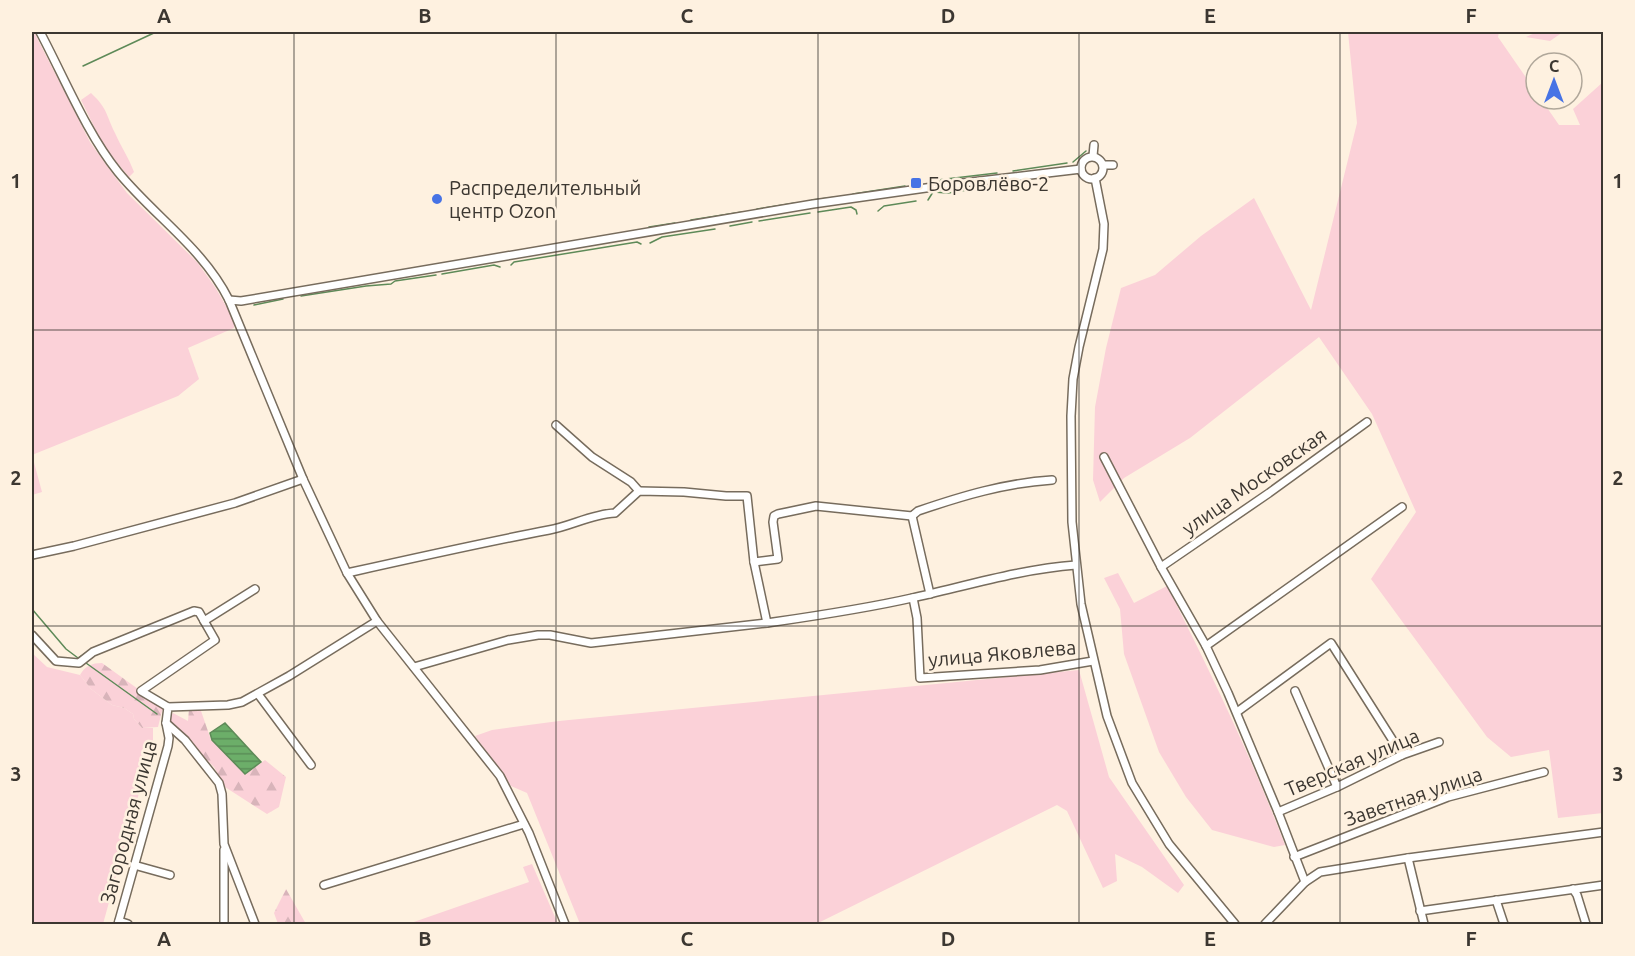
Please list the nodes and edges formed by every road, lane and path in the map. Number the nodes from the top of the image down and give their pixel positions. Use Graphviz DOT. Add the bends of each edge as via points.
graph roads {
  1 [pos="40,32"];
  2 [pos="1095,145"];
  3 [pos="1093,156"];
  4 [pos="1104,165"];
  5 [pos="1113,165"];
  6 [pos="1081,169"];
  7 [pos="1095,178"];
  8 [pos="229,300"];
  9 [pos="1366,422"];
  10 [pos="555,425"];
  11 [pos="1104,457"];
  12 [pos="303,479"];
  13 [pos="1052,480"];
  14 [pos="639,490"];
  15 [pos="1402,507"];
  16 [pos="912,516"];
  17 [pos="32,555"];
  18 [pos="754,562"];
  19 [pos="1076,566"];
  20 [pos="1161,567"];
  21 [pos="347,573"];
  22 [pos="255,589"];
  23 [pos="930,594"];
  24 [pos="912,598"];
  25 [pos="204,621"];
  26 [pos="377,621"];
  27 [pos="766,623"];
  28 [pos="32,635"];
  29 [pos="1206,646"];
  30 [pos="1094,661"];
  31 [pos="414,666"];
  32 [pos="1295,691"];
  33 [pos="258,694"];
  34 [pos="168,706"];
  35 [pos="1237,712"];
  36 [pos="166,723"];
  37 [pos="1439,742"];
  38 [pos="1402,755"];
  39 [pos="311,765"];
  40 [pos="1544,772"];
  41 [pos="1337,787"];
  42 [pos="1278,812"];
  43 [pos="524,824"];
  44 [pos="1604,832"];
  45 [pos="224,844"];
  46 [pos="1294,857"];
  47 [pos="1408,858"];
  48 [pos="134,865"];
  49 [pos="170,875"];
  50 [pos="1305,882"];
  51 [pos="324,885"];
  52 [pos="1604,885"];
  53 [pos="1573,889"];
  54 [pos="1496,900"];
  55 [pos="1420,911"];
  56 [pos="118,923"];
  57 [pos="128,924"];
  58 [pos="224,924"];
  59 [pos="255,924"];
  60 [pos="565,924"];
  61 [pos="1235,924"];
  62 [pos="1265,924"];
  63 [pos="1424,924"];
  64 [pos="1504,924"];
  65 [pos="1586,924"];
  1 -- 8 [label="street" via="110,161 206,264"];
  2 -- 3 [label="street"];
  3 -- 4 [label="street"];
  3 -- 6 [label="street" via="1085,159"];
  4 -- 5 [label="street"];
  4 -- 7 [label="street" via="1103,173"];
  6 -- 7 [label="street" via="1087,178"];
  6 -- 8 [label="street" via="813,204"];
  7 -- 19 [label="street" via="1104,224 1102,249 1079,347 1071,406"];
  8 -- 12 [label="street"];
  9 -- 20 [label="street, улица Московская"];
  10 -- 14 [label="street"];
  11 -- 20 [label="street"];
  12 -- 17 [label="street" via="235,503"];
  12 -- 21 [label="street"];
  13 -- 16 [label="street" via="968,494"];
  14 -- 18 [label="street" via="747,496"];
  14 -- 21 [label="street" via="615,513"];
  15 -- 29 [label="street"];
  16 -- 18 [label="street" via="816,506 778,514 773,522 778,559"];
  16 -- 23 [label="street"];
  18 -- 27 [label="street"];
  19 -- 23 [label="street" via="992,579"];
  19 -- 30 [label="street"];
  20 -- 29 [label="street"];
  21 -- 26 [label="street"];
  22 -- 25 [label="street"];
  23 -- 24 [label="street"];
  24 -- 27 [label="street"];
  24 -- 30 [label="street, улица Яковлева" via="920,678 1040,670"];
  25 -- 28 [label="street" via="194,611 93,652 79,663 56,661"];
  25 -- 34 [label="street" via="215,640 141,690"];
  26 -- 31 [label="street"];
  26 -- 33 [label="street"];
  27 -- 31 [label="street" via="591,644 538,635"];
  29 -- 35 [label="street"];
  30 -- 61 [label="street" via="1111,726 1132,783 1169,844"];
  31 -- 43 [label="street" via="500,776"];
  32 -- 41 [label="street"];
  33 -- 34 [label="street" via="228,705"];
  33 -- 39 [label="street"];
  34 -- 36 [label="street, Загородная улица"];
  35 -- 38 [label="street" via="1331,643"];
  35 -- 42 [label="street"];
  36 -- 45 [label="street" via="219,783"];
  36 -- 48 [label="street, Загородная улица" via="168,746"];
  37 -- 38 [label="street, Тверская улица"];
  38 -- 41 [label="street, Тверская улица"];
  40 -- 46 [label="street, Заветная улица" via="1448,797"];
  41 -- 42 [label="street, Тверская улица"];
  42 -- 46 [label="street"];
  43 -- 51 [label="street"];
  43 -- 60 [label="street"];
  44 -- 47 [label="street"];
  45 -- 58 [label="street"];
  45 -- 59 [label="street"];
  46 -- 50 [label="street"];
  47 -- 50 [label="street" via="1320,872"];
  47 -- 55 [label="street"];
  48 -- 49 [label="street"];
  48 -- 56 [label="street, Загородная улица"];
  50 -- 62 [label="street"];
  52 -- 53 [label="street"];
  53 -- 54 [label="street"];
  53 -- 65 [label="street"];
  54 -- 55 [label="street"];
  54 -- 64 [label="street"];
  55 -- 63 [label="street"];
  56 -- 57 [label="street"];
}
